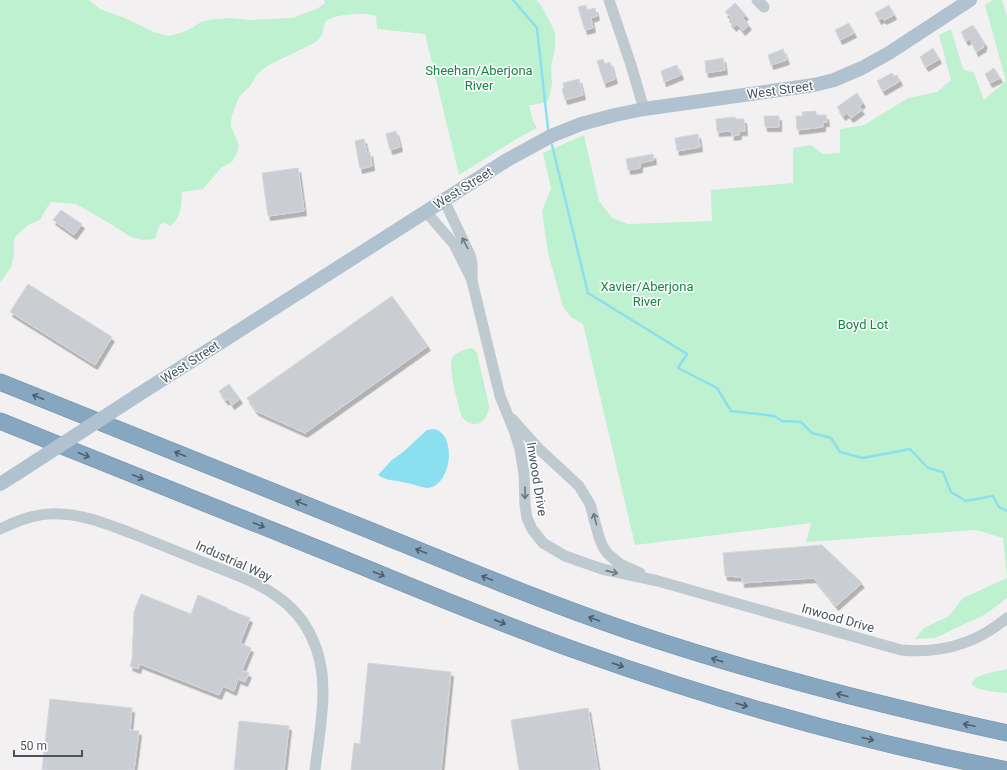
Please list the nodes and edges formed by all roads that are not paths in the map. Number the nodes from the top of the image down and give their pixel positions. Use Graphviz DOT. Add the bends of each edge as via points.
graph roads {
  1 [pos="609,0"];
  2 [pos="970,0"];
  3 [pos="644,109"];
  4 [pos="444,200"];
  5 [pos="426,212"];
  6 [pos="472,281"];
  7 [pos="0,382"];
  8 [pos="508,414"];
  9 [pos="0,421"];
  10 [pos="0,428"];
  11 [pos="40,437"];
  12 [pos="0,484"];
  13 [pos="0,529"];
  14 [pos="658,581"];
  15 [pos="1007,618"];
  16 [pos="1007,733"];
  17 [pos="315,770"];
  18 [pos="1007,770"];
  1 -- 3 [label="street"];
  2 -- 3 [label="main road, West Street" via="889,53 834,80"];
  3 -- 4 [label="main road, West Street" via="581,124 551,136 517,154"];
  4 -- 5 [label="main road, West Street"];
  6 -- 4 [label="street, Inwood Drive, one-way" via="472,263 467,247"];
  5 -- 6 [label="street, Inwood Drive" via="454,244"];
  5 -- 12 [label="main road, West Street, bridge"];
  6 -- 8 [label="street, Inwood Drive" via="498,389"];
  16 -- 7 [label="highway, one-way" via="804,685 723,662 611,625"];
  14 -- 8 [label="street, Inwood Drive, one-way" via="620,564 608,554 599,537 590,504 579,486 538,448"];
  8 -- 14 [label="street, Inwood Drive, one-way" via="523,466 527,518 540,540 565,556 602,569"];
  9 -- 11 [label="highway"];
  10 -- 11 [label="highway"];
  11 -- 18 [label="highway, one-way" via="491,618 616,664 799,721"];
  13 -- 17 [label="street, Industrial Way" via="23,519 44,514 85,518 115,527 228,572 261,587 283,601 308,630 315,643 321,665 323,698"];
  14 -- 15 [label="street, Inwood Drive" via="901,650 922,651 955,647 983,635"];
}
